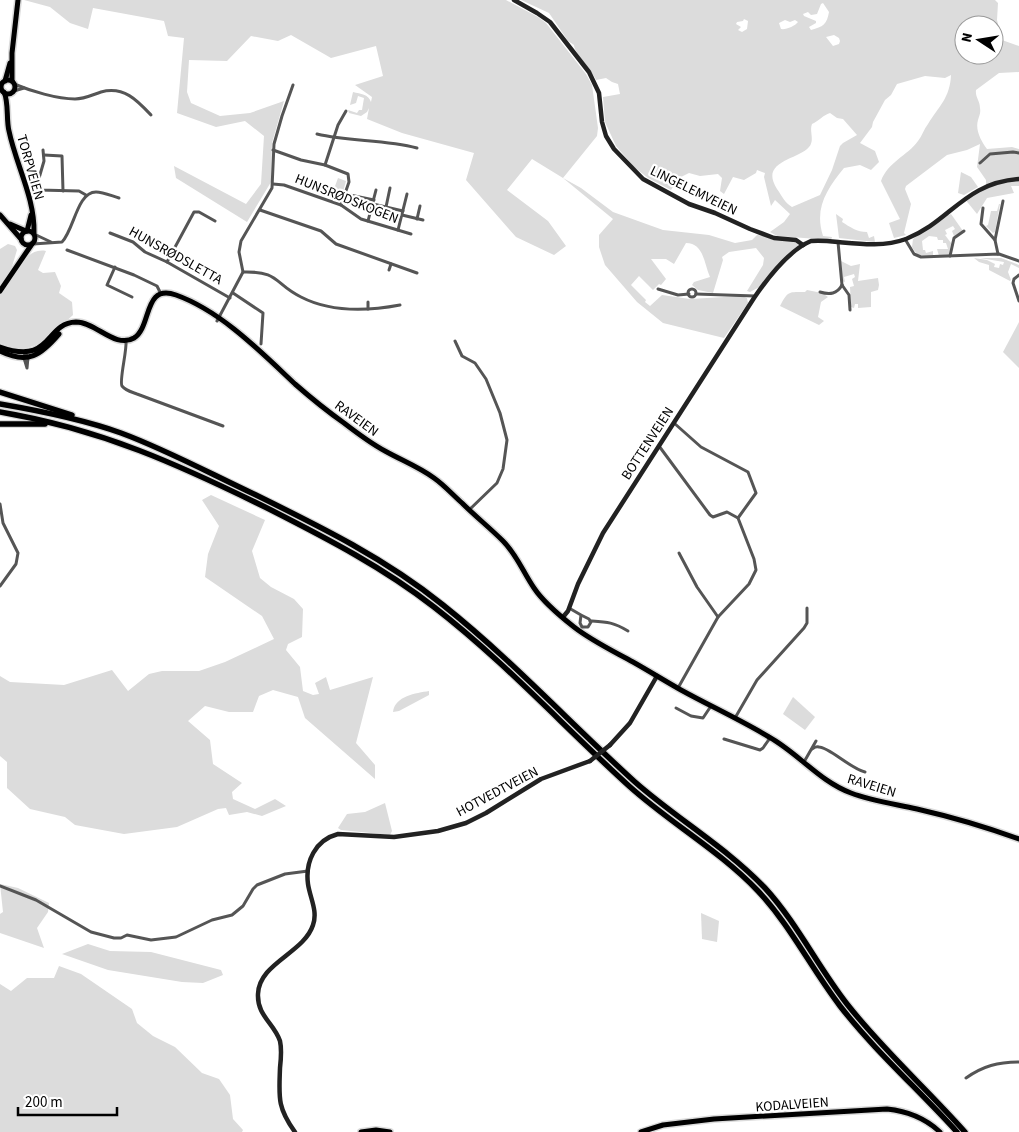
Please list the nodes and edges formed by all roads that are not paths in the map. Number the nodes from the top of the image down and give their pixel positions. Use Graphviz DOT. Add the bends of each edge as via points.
graph roads {
  1 [pos="18,0"];
  2 [pos="514,0"];
  3 [pos="12,53"];
  4 [pos="13,82"];
  5 [pos="293,85"];
  6 [pos="2,86"];
  7 [pos="24,88"];
  8 [pos="12,92"];
  9 [pos="346,111"];
  10 [pos="151,115"];
  11 [pos="8,130"];
  12 [pos="317,134"];
  13 [pos="334,138"];
  14 [pos="417,148"];
  15 [pos="44,150"];
  16 [pos="273,150"];
  17 [pos="1019,153"];
  18 [pos="44,155"];
  19 [pos="980,162"];
  20 [pos="325,165"];
  21 [pos="1019,179"];
  22 [pos="273,184"];
  23 [pos="390,188"];
  24 [pos="376,190"];
  25 [pos="63,191"];
  26 [pos="345,194"];
  27 [pos="407,194"];
  28 [pos="86,195"];
  29 [pos="119,198"];
  30 [pos="1003,201"];
  31 [pos="373,202"];
  32 [pos="341,205"];
  33 [pos="420,206"];
  34 [pos="386,207"];
  35 [pos="983,208"];
  36 [pos="31,210"];
  37 [pos="260,210"];
  38 [pos="403,213"];
  39 [pos="0,215"];
  40 [pos="417,218"];
  41 [pos="423,220"];
  42 [pos="215,221"];
  43 [pos="368,221"];
  44 [pos="398,230"];
  45 [pos="26,231"];
  46 [pos="964,231"];
  47 [pos="34,233"];
  48 [pos="110,233"];
  49 [pos="412,234"];
  50 [pos="907,238"];
  51 [pos="996,240"];
  52 [pos="22,242"];
  53 [pos="838,242"];
  54 [pos="54,243"];
  55 [pos="32,244"];
  56 [pos="803,245"];
  57 [pos="67,250"];
  58 [pos="998,254"];
  59 [pos="950,256"];
  60 [pos="1019,260"];
  61 [pos="167,262"];
  62 [pos="391,264"];
  63 [pos="115,267"];
  64 [pos="15,270"];
  65 [pos="389,270"];
  66 [pos="243,272"];
  67 [pos="417,273"];
  68 [pos="1019,275"];
  69 [pos="842,285"];
  70 [pos="658,289"];
  71 [pos="0,292"];
  72 [pos="820,292"];
  73 [pos="233,293"];
  74 [pos="161,294"];
  75 [pos="688,294"];
  76 [pos="696,294"];
  77 [pos="755,296"];
  78 [pos="132,297"];
  79 [pos="230,298"];
  80 [pos="1019,301"];
  81 [pos="368,302"];
  82 [pos="400,305"];
  83 [pos="368,309"];
  84 [pos="850,310"];
  85 [pos="217,320"];
  86 [pos="126,340"];
  87 [pos="455,341"];
  88 [pos="261,344"];
  89 [pos="0,349"];
  90 [pos="0,392"];
  91 [pos="0,404"];
  92 [pos="0,412"];
  93 [pos="674,422"];
  94 [pos="0,424"];
  95 [pos="223,426"];
  96 [pos="82,430"];
  97 [pos="118,432"];
  98 [pos="658,446"];
  99 [pos="0,504"];
  100 [pos="469,510"];
  101 [pos="738,518"];
  102 [pos="2,522"];
  103 [pos="679,554"];
  104 [pos="0,586"];
  105 [pos="569,608"];
  106 [pos="807,608"];
  107 [pos="581,615"];
  108 [pos="718,616"];
  109 [pos="563,617"];
  110 [pos="590,621"];
  111 [pos="628,631"];
  112 [pos="657,676"];
  113 [pos="678,688"];
  114 [pos="711,706"];
  115 [pos="676,708"];
  116 [pos="734,718"];
  117 [pos="770,737"];
  118 [pos="724,739"];
  119 [pos="816,741"];
  120 [pos="812,749"];
  121 [pos="804,762"];
  122 [pos="865,772"];
  123 [pos="1019,839"];
  124 [pos="308,870"];
  125 [pos="0,886"];
  126 [pos="1019,1062"];
  127 [pos="966,1078"];
  128 [pos="294,1132"];
  129 [pos="361,1132"];
  130 [pos="390,1132"];
  131 [pos="641,1132"];
  132 [pos="940,1132"];
  133 [pos="957,1132"];
  134 [pos="966,1132"];
  1 -- 3 [label="main road, TORPVEIEN"];
  2 -- 56 [label="main road, LINGELEMVEIEN" via="550,22 589,72 599,93 602,122 608,140 643,179 683,201 750,230 774,238 796,240"];
  3 -- 4 [label="main road, TORPVEIEN"];
  3 -- 6 [label="main road, TORPVEIEN"];
  4 -- 6 [label="main road"];
  4 -- 7 [label="street"];
  4 -- 8 [label="main road, TORPVEIEN"];
  5 -- 16 [label="street"];
  6 -- 8 [label="main road"];
  6 -- 11 [label="main road, TORPVEIEN" via="6,96"];
  7 -- 8 [label="street"];
  7 -- 10 [label="street" via="77,99 104,91 118,91 132,96"];
  8 -- 11 [label="main road, TORPVEIEN" via="8,102"];
  9 -- 13 [label="street"];
  11 -- 36 [label="main road, TORPVEIEN"];
  12 -- 13 [label="street"];
  13 -- 14 [label="street"];
  13 -- 20 [label="street"];
  15 -- 18 [label="street"];
  16 -- 20 [label="street"];
  16 -- 22 [label="street"];
  17 -- 19 [label="street" via="990,154"];
  18 -- 25 [label="street" via="62,156"];
  18 -- 25 [label="street" via="37,188"];
  20 -- 26 [label="street" via="348,174 350,179"];
  21 -- 50 [label="main road, LINGELEMVEIEN" via="980,189"];
  22 -- 32 [label="street, HUNSRØDSKOGEN"];
  22 -- 37 [label="street"];
  23 -- 34 [label="street"];
  24 -- 31 [label="street"];
  25 -- 28 [label="street" via="79,191"];
  26 -- 31 [label="street"];
  26 -- 32 [label="street"];
  27 -- 38 [label="street"];
  28 -- 29 [label="street" via="97,192"];
  28 -- 54 [label="street" via="65,239"];
  30 -- 51 [label="street"];
  31 -- 34 [label="street"];
  31 -- 43 [label="street"];
  32 -- 43 [label="street, HUNSRØDSKOGEN"];
  33 -- 40 [label="street"];
  34 -- 38 [label="street"];
  35 -- 51 [label="street" via="981,224"];
  36 -- 45 [label="main road, TORPVEIEN"];
  36 -- 47 [label="main road, TORPVEIEN"];
  37 -- 62 [label="street" via="321,231 336,244"];
  37 -- 66 [label="street" via="240,245"];
  38 -- 40 [label="street"];
  38 -- 44 [label="street"];
  39 -- 45 [label="main road" via="13,226"];
  39 -- 52 [label="main road"];
  40 -- 41 [label="street"];
  42 -- 61 [label="street" via="194,212"];
  43 -- 44 [label="street, HUNSRØDSKOGEN"];
  44 -- 49 [label="street, HUNSRØDSKOGEN"];
  45 -- 47 [label="main road"];
  45 -- 52 [label="main road" via="22,234"];
  46 -- 59 [label="street" via="954,238"];
  47 -- 54 [label="street"];
  47 -- 55 [label="main road"];
  48 -- 61 [label="street, HUNSRØDSLETTA"];
  50 -- 53 [label="main road, LINGELEMVEIEN" via="874,244"];
  50 -- 59 [label="street" via="914,254 921,257"];
  51 -- 58 [label="street"];
  52 -- 55 [label="main road"];
  52 -- 64 [label="main road" via="22,257"];
  53 -- 56 [label="main road, LINGELEMVEIEN" via="813,241"];
  53 -- 69 [label="street"];
  54 -- 55 [label="street"];
  55 -- 64 [label="main road"];
  56 -- 77 [label="main road, BOTTENVEIEN" via="772,274"];
  57 -- 63 [label="street, RAVEIEN"];
  58 -- 59 [label="street"];
  58 -- 60 [label="street"];
  61 -- 79 [label="street, HUNSRØDSLETTA"];
  62 -- 65 [label="street"];
  62 -- 67 [label="street"];
  63 -- 74 [label="street, RAVEIEN" via="157,286"];
  63 -- 78 [label="street" via="107,286"];
  64 -- 71 [label="main road"];
  66 -- 73 [label="street"];
  66 -- 83 [label="street" via="272,275 295,294 310,301 333,307"];
  68 -- 80 [label="street" via="1013,283"];
  69 -- 72 [label="street" via="832,294"];
  69 -- 84 [label="street" via="849,295"];
  70 -- 75 [label="street" via="678,295"];
  73 -- 79 [label="street"];
  73 -- 88 [label="street" via="263,313"];
  74 -- 85 [label="main road, RAVEIEN" via="173,294 186,300"];
  74 -- 86 [label="main road" via="150,305 138,334"];
  75 -- 76 [label="street" via="693,297"];
  75 -- 76 [label="street" via="693,289"];
  76 -- 77 [label="street"];
  77 -- 93 [label="main road, BOTTENVEIEN"];
  79 -- 85 [label="street"];
  81 -- 83 [label="street"];
  82 -- 83 [label="street"];
  85 -- 100 [label="main road, RAVEIEN" via="263,353 343,423 373,444 432,476"];
  86 -- 89 [label="main road" via="116,339 81,323 67,327 45,349 26,356 14,357"];
  86 -- 95 [label="street" via="121,380 125,388"];
  87 -- 100 [label="street" via="462,356 475,363 486,379 500,413 506,440 503,469 497,482"];
  90 -- 97 [label="highway" via="112,427"];
  91 -- 97 [label="highway" via="68,417"];
  92 -- 96 [label="highway"];
  93 -- 98 [label="main road, BOTTENVEIEN"];
  93 -- 101 [label="street" via="701,447 748,472 756,492"];
  94 -- 96 [label="highway" via="34,423"];
  96 -- 133 [label="highway" via="165,460 295,522 376,566 436,608 490,654 643,798 754,887 785,924 848,1016"];
  97 -- 134 [label="highway" via="190,463 340,538 405,577 461,619 634,780 763,886 790,919 853,1011"];
  98 -- 101 [label="street" via="710,515 716,517 727,512"];
  98 -- 105 [label="main road, BOTTENVEIEN" via="598,542"];
  99 -- 102 [label="street"];
  100 -- 109 [label="main road, RAVEIEN" via="511,549 537,592"];
  101 -- 108 [label="street" via="756,570 749,584"];
  102 -- 104 [label="street" via="16,548 18,559"];
  103 -- 108 [label="street"];
  105 -- 107 [label="street"];
  105 -- 109 [label="main road, BOTTENVEIEN"];
  106 -- 116 [label="street" via="804,628 758,680"];
  107 -- 110 [label="street"];
  107 -- 110 [label="street" via="582,627 588,627"];
  108 -- 113 [label="street"];
  109 -- 112 [label="main road, RAVEIEN" via="591,639"];
  110 -- 111 [label="street" via="610,622"];
  112 -- 113 [label="main road, RAVEIEN"];
  112 -- 124 [label="main road, HOTVEDTVEIEN, bridge" via="633,718 610,745 590,761 541,779 486,813 450,828 406,836 343,834 329,837 315,849"];
  113 -- 114 [label="main road, RAVEIEN"];
  114 -- 115 [label="street" via="703,718"];
  114 -- 116 [label="main road, RAVEIEN"];
  116 -- 117 [label="main road, RAVEIEN"];
  117 -- 118 [label="street" via="760,750"];
  117 -- 121 [label="main road, RAVEIEN"];
  119 -- 120 [label="street"];
  120 -- 121 [label="street"];
  120 -- 122 [label="street" via="822,747"];
  121 -- 123 [label="main road, RAVEIEN" via="825,779 851,793"];
  124 -- 125 [label="street" via="285,874 257,886 232,915 212,920 176,938 151,940 127,935 114,938 91,932 36,900"];
  124 -- 128 [label="main road, HOTVEDTVEIEN" via="315,913 313,926 304,940 267,973 258,994 262,1013 279,1040 280,1103"];
  126 -- 127 [label="street" via="986,1066"];
  129 -- 130 [label="main road"];
  131 -- 132 [label="main road, KODALVEIEN" via="714,1119 887,1109 914,1115"];
}
